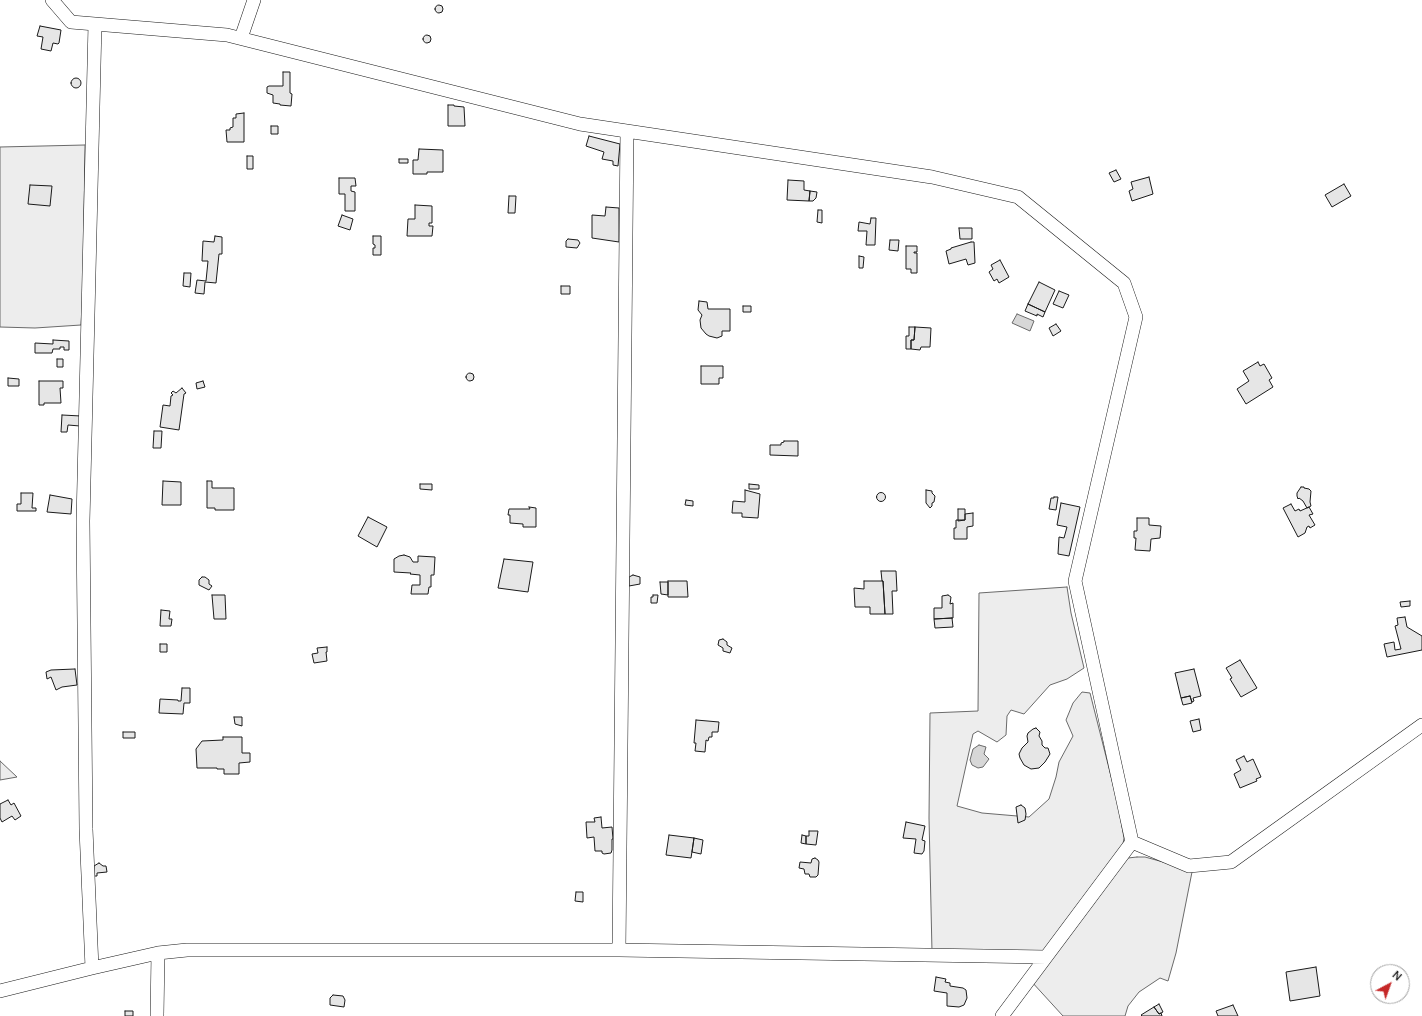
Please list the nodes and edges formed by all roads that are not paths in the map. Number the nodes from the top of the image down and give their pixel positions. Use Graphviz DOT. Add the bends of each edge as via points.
graph roads {
  1 [pos="52,0"];
  2 [pos="254,0"];
  3 [pos="95,24"];
  4 [pos="241,38"];
  5 [pos="627,131"];
  6 [pos="1422,725"];
  7 [pos="1132,842"];
  8 [pos="619,950"];
  9 [pos="158,953"];
  10 [pos="1046,957"];
  11 [pos="92,968"];
  12 [pos="0,991"];
  13 [pos="157,1016"];
  14 [pos="1002,1016"];
  1 -- 3 [label="street" via="71,22"];
  2 -- 4 [label="street"];
  3 -- 4 [label="street"];
  3 -- 11 [label="street" via="83,521 86,828"];
  4 -- 5 [label="street" via="580,124"];
  5 -- 7 [label="street" via="932,177 1018,197 1124,283 1136,317 1075,581"];
  5 -- 8 [label="street"];
  6 -- 7 [label="street" via="1231,862 1189,866"];
  7 -- 10 [label="street"];
  8 -- 9 [label="street" via="187,950"];
  8 -- 10 [label="street"];
  9 -- 11 [label="street"];
  9 -- 13 [label="street"];
  10 -- 14 [label="street"];
  11 -- 12 [label="street"];
}
